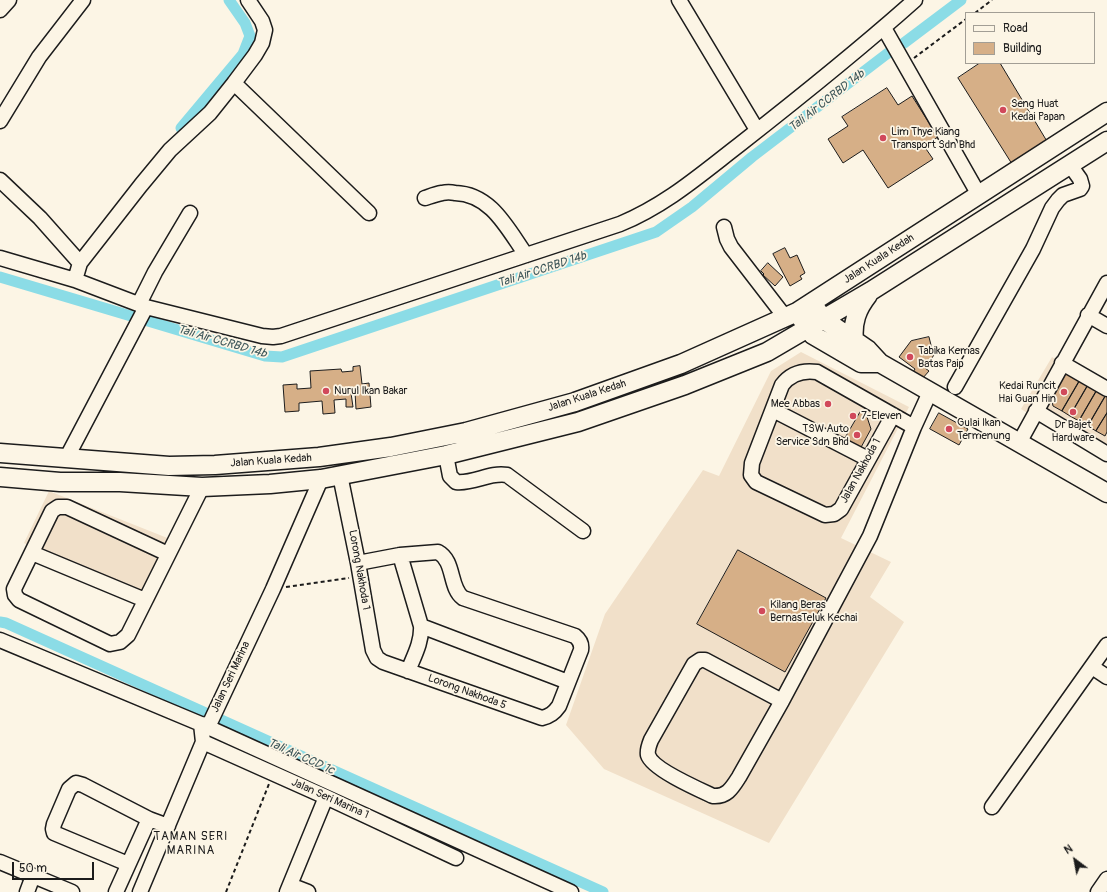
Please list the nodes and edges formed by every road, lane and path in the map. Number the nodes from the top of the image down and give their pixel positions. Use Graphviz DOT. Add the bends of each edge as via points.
graph roads {
  1 [pos="9,0"];
  2 [pos="83,0"];
  3 [pos="248,0"];
  4 [pos="679,0"];
  5 [pos="915,0"];
  6 [pos="992,0"];
  7 [pos="0,10"];
  8 [pos="975,12"];
  9 [pos="965,20"];
  10 [pos="884,28"];
  11 [pos="905,64"];
  12 [pos="234,83"];
  13 [pos="1107,112"];
  14 [pos="0,121"];
  15 [pos="757,130"];
  16 [pos="1107,141"];
  17 [pos="1070,165"];
  18 [pos="0,180"];
  19 [pos="979,195"];
  20 [pos="425,198"];
  21 [pos="190,213"];
  22 [pos="368,213"];
  23 [pos="724,227"];
  24 [pos="526,255"];
  25 [pos="0,258"];
  26 [pos="80,264"];
  27 [pos="75,280"];
  28 [pos="1107,283"];
  29 [pos="871,291"];
  30 [pos="813,302"];
  31 [pos="143,305"];
  32 [pos="791,315"];
  33 [pos="1088,315"];
  34 [pos="823,319"];
  35 [pos="1107,326"];
  36 [pos="807,328"];
  37 [pos="854,341"];
  38 [pos="831,346"];
  39 [pos="767,352"];
  40 [pos="880,363"];
  41 [pos="1062,363"];
  42 [pos="955,387"];
  43 [pos="1107,389"];
  44 [pos="930,392"];
  45 [pos="773,410"];
  46 [pos="1036,411"];
  47 [pos="893,415"];
  48 [pos="914,427"];
  49 [pos="1019,443"];
  50 [pos="0,453"];
  51 [pos="1107,454"];
  52 [pos="446,455"];
  53 [pos="66,459"];
  54 [pos="868,459"];
  55 [pos="340,475"];
  56 [pos="0,477"];
  57 [pos="321,479"];
  58 [pos="202,487"];
  59 [pos="1107,493"];
  60 [pos="583,531"];
  61 [pos="32,553"];
  62 [pos="168,554"];
  63 [pos="400,555"];
  64 [pos="359,569"];
  65 [pos="273,589"];
  66 [pos="145,600"];
  67 [pos="421,626"];
  68 [pos="0,640"];
  69 [pos="1107,645"];
  70 [pos="383,662"];
  71 [pos="1092,667"];
  72 [pos="408,671"];
  73 [pos="1107,677"];
  74 [pos="568,682"];
  75 [pos="782,701"];
  76 [pos="205,725"];
  77 [pos="203,742"];
  78 [pos="273,773"];
  79 [pos="326,797"];
  80 [pos="373,803"];
  81 [pos="992,807"];
  82 [pos="149,819"];
  83 [pos="375,820"];
  84 [pos="168,826"];
  85 [pos="456,858"];
  86 [pos="0,862"];
  87 [pos="128,864"];
  88 [pos="33,876"];
  89 [pos="1107,879"];
  90 [pos="288,889"];
  91 [pos="27,892"];
  92 [pos="72,892"];
  93 [pos="116,892"];
  94 [pos="140,892"];
  95 [pos="226,892"];
  96 [pos="308,892"];
  97 [pos="571,892"];
  98 [pos="1098,892"];
  1 -- 7 [label="street"];
  2 -- 14 [label="street" via="39,57"];
  3 -- 12 [label="street" via="262,21 264,35 262,43"];
  4 -- 15 [label="street"];
  5 -- 10 [label="street"];
  6 -- 8 [label="path"];
  9 -- 11 [label="path"];
  10 -- 11 [label="street"];
  10 -- 15 [label="street"];
  11 -- 19 [label="street"];
  12 -- 22 [label="street"];
  12 -- 26 [label="street" via="210,112 170,150"];
  13 -- 19 [label="main road, Jalan Kuala Kedah"];
  15 -- 24 [label="street" via="672,196 641,215"];
  16 -- 17 [label="main road, Jalan Kuala Kedah"];
  17 -- 29 [label="main road, Jalan Kuala Kedah"];
  17 -- 42 [label="street" via="1082,186 1063,195 1052,208 1033,249"];
  18 -- 26 [label="street" via="40,218"];
  19 -- 30 [label="main road, Jalan Kuala Kedah"];
  20 -- 24 [label="street" via="444,192 466,193 476,198 494,211"];
  21 -- 31 [label="street" via="155,272"];
  23 -- 32 [label="street" via="731,247"];
  24 -- 31 [label="street" via="277,337 262,336"];
  25 -- 27 [label="street"];
  26 -- 27 [label="street"];
  27 -- 31 [label="street"];
  28 -- 33 [label="street"];
  29 -- 34 [label="main road, Jalan Kuala Kedah"];
  29 -- 37 [label="main road" via="856,314"];
  30 -- 32 [label="main road, Jalan Kuala Kedah"];
  30 -- 34 [label="main road"];
  31 -- 53 [label="street"];
  32 -- 36 [label="main road"];
  32 -- 53 [label="main road, Jalan Kuala Kedah" via="681,364 575,402 466,432 390,447 319,457 215,465 169,466"];
  33 -- 35 [label="street"];
  33 -- 41 [label="street"];
  34 -- 36 [label="main road, Jalan Kuala Kedah"];
  34 -- 37 [label="main road"];
  36 -- 38 [label="main road"];
  36 -- 39 [label="main road, Jalan Kuala Kedah"];
  37 -- 40 [label="main road" via="868,350"];
  38 -- 39 [label="main road" via="798,341"];
  38 -- 40 [label="main road" via="861,363"];
  39 -- 52 [label="main road, Jalan Kuala Kedah" via="686,385 578,422"];
  40 -- 44 [label="main road"];
  41 -- 43 [label="street"];
  41 -- 46 [label="street"];
  44 -- 48 [label="street"];
  44 -- 49 [label="main road"];
  45 -- 47 [label="street" via="782,385 787,379 811,371 818,372"];
  45 -- 54 [label="street"];
  45 -- 54 [label="street, Jalan Nakhoda 1" via="752,463 751,474 756,482 825,515 834,514 840,509"];
  46 -- 49 [label="street"];
  46 -- 51 [label="street"];
  47 -- 48 [label="street"];
  47 -- 54 [label="street, Jalan Nakhoda 1"];
  48 -- 75 [label="street" via="870,536"];
  49 -- 59 [label="main road"];
  50 -- 53 [label="main road, Jalan Kuala Kedah"];
  52 -- 55 [label="main road, Jalan Kuala Kedah"];
  52 -- 60 [label="street" via="450,476 456,482 466,482 495,474 507,475"];
  55 -- 57 [label="main road, Jalan Kuala Kedah"];
  55 -- 64 [label="street, Lorong Nakhoda 1"];
  56 -- 58 [label="main road, Jalan Kuala Kedah" via="60,482 120,482"];
  57 -- 58 [label="main road, Jalan Kuala Kedah"];
  57 -- 65 [label="street, Jalan Seri Marina"];
  58 -- 62 [label="street"];
  61 -- 62 [label="street" via="52,511 58,506 67,507"];
  61 -- 66 [label="street"];
  61 -- 66 [label="street" via="14,589 19,600 110,644 120,642 128,635"];
  62 -- 66 [label="street"];
  63 -- 64 [label="street"];
  63 -- 67 [label="street"];
  63 -- 74 [label="street" via="438,552 445,558 457,591 463,598 575,636 582,648"];
  64 -- 65 [label="path"];
  64 -- 70 [label="street, Lorong Nakhoda 1" via="373,650 377,658"];
  65 -- 76 [label="street, Jalan Seri Marina" via="216,708"];
  67 -- 72 [label="street" via="419,646"];
  67 -- 74 [label="street"];
  68 -- 76 [label="street"];
  69 -- 71 [label="street"];
  70 -- 72 [label="street, Lorong Nakhoda 5"];
  71 -- 73 [label="street"];
  71 -- 81 [label="street"];
  72 -- 74 [label="street, Lorong Nakhoda 5" via="542,718 551,715 559,706"];
  75 -- 75 [label="street" via="705,660 700,660 694,664 651,740 648,748 649,757 668,773 713,796 727,793 739,777"];
  76 -- 77 [label="street, Jalan Seri Marina"];
  76 -- 80 [label="street"];
  77 -- 78 [label="street, Jalan Seri Marina 1"];
  77 -- 84 [label="street, Jalan Seri Marina"];
  78 -- 79 [label="street, Jalan Seri Marina 1"];
  78 -- 95 [label="path"];
  79 -- 83 [label="street, Jalan Seri Marina 1"];
  79 -- 90 [label="street"];
  80 -- 83 [label="street"];
  80 -- 97 [label="street"];
  82 -- 84 [label="street"];
  82 -- 87 [label="street"];
  82 -- 87 [label="street" via="76,783 67,794 54,824 54,833"];
  83 -- 85 [label="street, Jalan Seri Marina 1"];
  84 -- 94 [label="street, Jalan Seri Marina"];
  86 -- 88 [label="street"];
  87 -- 93 [label="street"];
  88 -- 91 [label="street"];
  88 -- 92 [label="street"];
  89 -- 98 [label="street"];
  90 -- 96 [label="street"];
}
